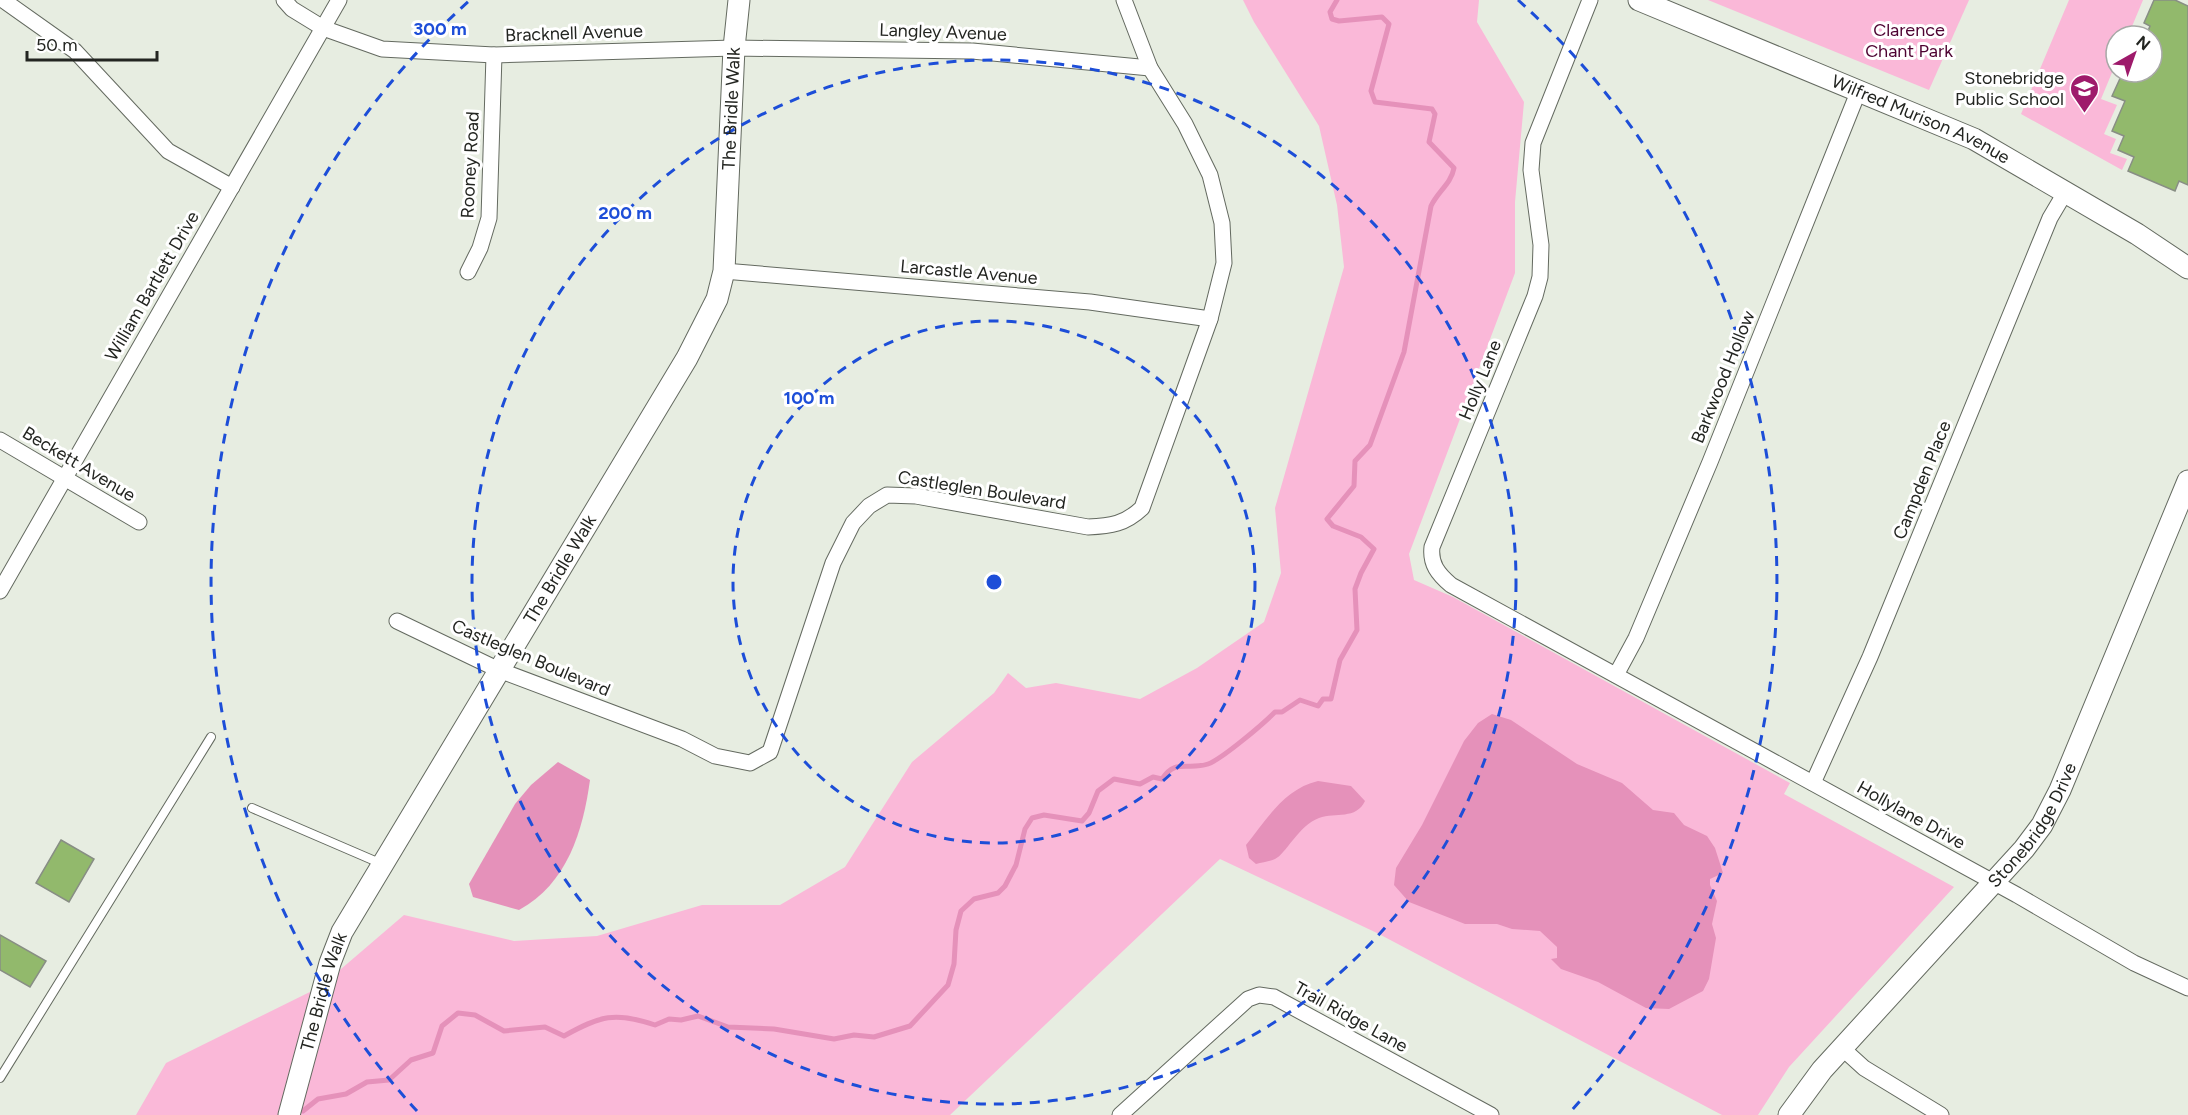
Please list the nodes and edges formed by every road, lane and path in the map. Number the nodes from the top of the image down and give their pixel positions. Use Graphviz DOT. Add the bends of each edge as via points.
graph roads {
  1 [pos="3,0"];
  2 [pos="284,0"];
  3 [pos="339,0"];
  4 [pos="739,0"];
  5 [pos="1124,0"];
  6 [pos="1590,0"];
  7 [pos="1639,0"];
  8 [pos="323,28"];
  9 [pos="734,48"];
  10 [pos="494,56"];
  11 [pos="1150,68"];
  12 [pos="1859,90"];
  13 [pos="232,187"];
  14 [pos="2066,191"];
  15 [pos="2188,268"];
  16 [pos="724,271"];
  17 [pos="468,272"];
  18 [pos="1210,319"];
  19 [pos="0,440"];
  20 [pos="65,478"];
  21 [pos="2188,481"];
  22 [pos="139,522"];
  23 [pos="0,591"];
  24 [pos="397,621"];
  25 [pos="500,670"];
  26 [pos="1616,675"];
  27 [pos="211,737"];
  28 [pos="1813,783"];
  29 [pos="252,808"];
  30 [pos="382,864"];
  31 [pos="1994,883"];
  32 [pos="2188,988"];
  33 [pos="1842,1048"];
  34 [pos="0,1078"];
  35 [pos="289,1115"];
  36 [pos="1120,1115"];
  37 [pos="1491,1115"];
  38 [pos="1789,1115"];
  39 [pos="1941,1115"];
  1 -- 13 [label="street" via="75,51 168,151"];
  2 -- 8 [label="street, Bracknell Avenue"];
  3 -- 8 [label="street, William Bartlett Drive"];
  4 -- 9 [label="street, The Bridle Walk"];
  5 -- 11 [label="street, Castleglen Boulevard"];
  6 -- 26 [label="street, Holly Lane" via="1533,143 1532,170 1541,245 1535,296 1432,547 1431,559 1451,585"];
  7 -- 12 [label="street, Wilfred Murison Avenue"];
  8 -- 10 [label="street, Bracknell Avenue" via="382,49"];
  8 -- 13 [label="street, William Bartlett Drive"];
  9 -- 10 [label="street, Bracknell Avenue"];
  9 -- 11 [label="street, Langley Avenue" via="972,51"];
  9 -- 16 [label="street, The Bridle Walk"];
  10 -- 17 [label="street, Rooney Road" via="489,218"];
  11 -- 18 [label="street, Castleglen Boulevard" via="1185,124 1210,175 1222,223 1224,263"];
  12 -- 14 [label="street, Wilfred Murison Avenue" via="1974,139"];
  12 -- 26 [label="street, Barkwood Hollow" via="1710,462 1636,638"];
  13 -- 20 [label="street, William Bartlett Drive"];
  14 -- 15 [label="street, Wilfred Murison Avenue"];
  14 -- 28 [label="street, Campden Place" via="2050,218 1870,657"];
  16 -- 18 [label="street, Larcastle Avenue" via="1090,302"];
  16 -- 25 [label="street, The Bridle Walk" via="717,299 687,358"];
  18 -- 25 [label="street, Castleglen Boulevard" via="1142,508 1129,520 1113,526 1088,527 916,496 887,495 869,506 853,523 833,563 770,752 750,763 715,756 682,739"];
  19 -- 20 [label="street, Beckett Avenue"];
  20 -- 22 [label="street, Beckett Avenue"];
  20 -- 23 [label="street, William Bartlett Drive"];
  21 -- 31 [label="street, Stonebridge Drive" via="2050,812 2035,836"];
  24 -- 25 [label="street, Castleglen Boulevard"];
  25 -- 30 [label="street, The Bridle Walk"];
  26 -- 28 [label="street, Hollylane Drive"];
  27 -- 34 [label="lane"];
  28 -- 31 [label="street, Hollylane Drive"];
  29 -- 30 [label="lane"];
  30 -- 35 [label="street, The Bridle Walk" via="342,932 330,963"];
  31 -- 32 [label="street, Hollylane Drive" via="2134,963"];
  31 -- 33 [label="street, Stonebridge Drive"];
  33 -- 38 [label="street, Stonebridge Drive"];
  33 -- 39 [label="street" via="1864,1068"];
  36 -- 37 [label="street, Trail Ridge Lane" via="1248,999 1259,995 1274,997"];
}
